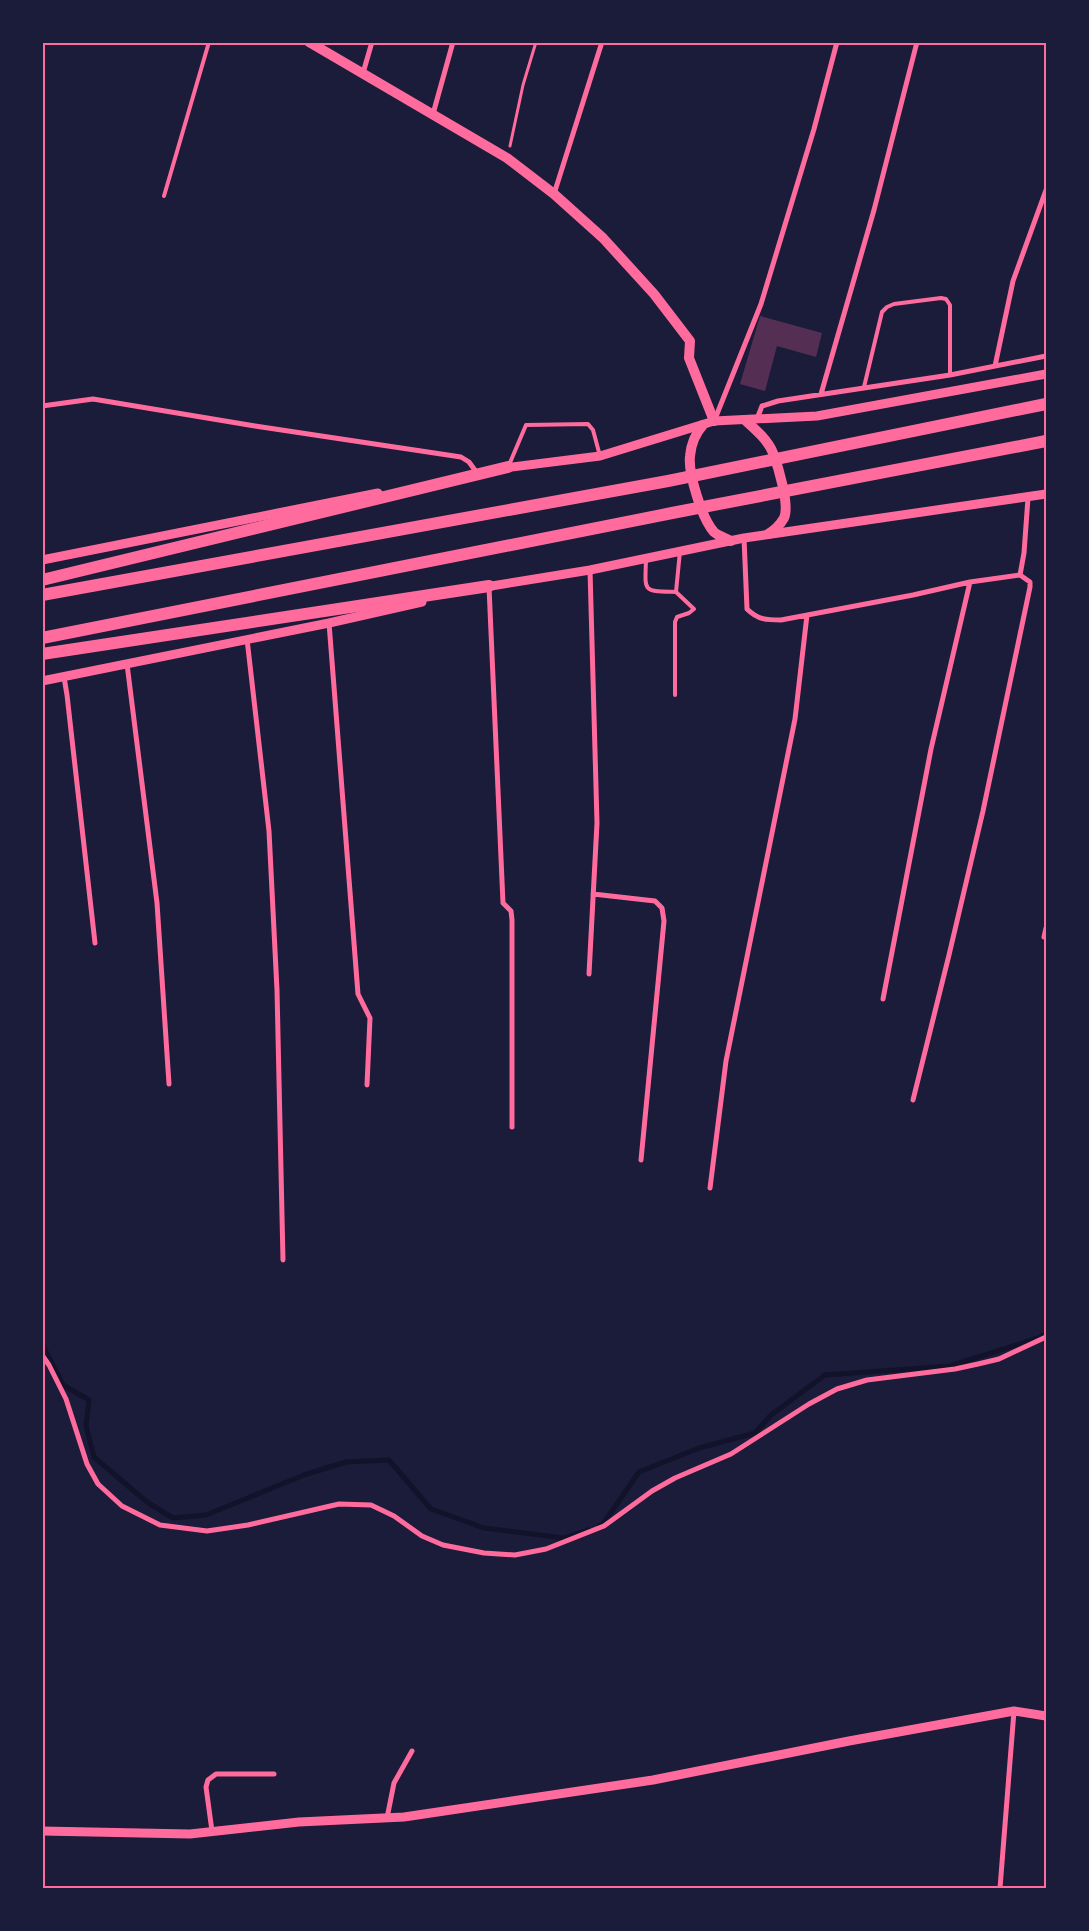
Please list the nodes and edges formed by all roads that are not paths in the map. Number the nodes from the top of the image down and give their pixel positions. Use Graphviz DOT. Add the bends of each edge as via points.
graph roads {
  1 [pos="209,42"];
  2 [pos="309,42"];
  3 [pos="372,42"];
  4 [pos="453,42"];
  5 [pos="602,42"];
  6 [pos="837,42"];
  7 [pos="917,42"];
  8 [pos="363,73"];
  9 [pos="433,114"];
  10 [pos="1046,190"];
  11 [pos="554,194"];
  12 [pos="164,196"];
  13 [pos="1046,356"];
  14 [pos="995,366"];
  15 [pos="1046,374"];
  16 [pos="950,375"];
  17 [pos="864,387"];
  18 [pos="821,394"];
  19 [pos="1046,404"];
  20 [pos="42,406"];
  21 [pos="756,419"];
  22 [pos="745,420"];
  23 [pos="714,421"];
  24 [pos="703,425"];
  25 [pos="1046,441"];
  26 [pos="600,456"];
  27 [pos="508,467"];
  28 [pos="477,473"];
  29 [pos="1046,494"];
  30 [pos="1028,498"];
  31 [pos="768,534"];
  32 [pos="744,538"];
  33 [pos="731,540"];
  34 [pos="680,551"];
  35 [pos="646,558"];
  36 [pos="42,560"];
  37 [pos="590,570"];
  38 [pos="1020,575"];
  39 [pos="42,580"];
  40 [pos="970,582"];
  41 [pos="489,586"];
  42 [pos="676,592"];
  43 [pos="42,594"];
  44 [pos="807,615"];
  45 [pos="329,623"];
  46 [pos="42,638"];
  47 [pos="247,639"];
  48 [pos="42,654"];
  49 [pos="127,664"];
  50 [pos="64,677"];
  51 [pos="42,681"];
  52 [pos="675,695"];
  53 [pos="593,894"];
  54 [pos="1046,928"];
  55 [pos="1044,937"];
  56 [pos="95,943"];
  57 [pos="589,974"];
  58 [pos="883,999"];
  59 [pos="169,1084"];
  60 [pos="367,1086"];
  61 [pos="912,1100"];
  62 [pos="512,1128"];
  63 [pos="641,1160"];
  64 [pos="710,1188"];
  65 [pos="283,1260"];
  66 [pos="1046,1336"];
  67 [pos="42,1355"];
  68 [pos="1014,1710"];
  69 [pos="1046,1716"];
  70 [pos="412,1751"];
  71 [pos="274,1774"];
  72 [pos="388,1818"];
  73 [pos="42,1831"];
  74 [pos="212,1831"];
  75 [pos="1000,1888"];
  1 -- 12 [label="lane"];
  2 -- 8 [label="main road"];
  3 -- 8 [label="street"];
  4 -- 9 [label="street"];
  5 -- 11 [label="street"];
  6 -- 23 [label="street" via="812,139 761,304"];
  7 -- 18 [label="street" via="874,210"];
  8 -- 9 [label="main road"];
  9 -- 11 [label="main road" via="507,158"];
  10 -- 14 [label="street" via="1014,281"];
  11 -- 23 [label="main road" via="603,238 654,294 690,341 689,358"];
  13 -- 14 [label="street"];
  14 -- 16 [label="street"];
  15 -- 21 [label="street" via="817,416"];
  16 -- 17 [label="street"];
  16 -- 17 [label="lane" via="950,305 946,299 894,304 882,312"];
  17 -- 18 [label="street"];
  18 -- 21 [label="street" via="767,404 762,406"];
  19 -- 43 [label="highway" via="668,481"];
  20 -- 28 [label="street" via="93,399 461,457"];
  21 -- 22 [label="street"];
  22 -- 23 [label="street"];
  22 -- 31 [label="main road" via="773,452 786,502 785,516"];
  23 -- 24 [label="street"];
  24 -- 26 [label="street"];
  24 -- 33 [label="main road" via="695,434 689,458 694,486 703,516 715,534"];
  25 -- 46 [label="highway"];
  26 -- 27 [label="street"];
  26 -- 27 [label="lane" via="593,430 588,424 526,425"];
  27 -- 28 [label="street"];
  27 -- 39 [label="highway"];
  28 -- 36 [label="street"];
  29 -- 30 [label="street"];
  30 -- 31 [label="street"];
  30 -- 38 [label="street"];
  31 -- 32 [label="street"];
  32 -- 33 [label="street"];
  32 -- 44 [label="street" via="747,609 755,617 765,620"];
  33 -- 34 [label="street"];
  34 -- 35 [label="street"];
  34 -- 42 [label="lane"];
  35 -- 37 [label="street"];
  35 -- 42 [label="lane" via="647,589"];
  37 -- 41 [label="street"];
  37 -- 53 [label="street" via="597,823"];
  38 -- 40 [label="street"];
  38 -- 61 [label="street" via="1028,580 1030,587 950,955"];
  40 -- 44 [label="street"];
  40 -- 58 [label="street" via="929,759"];
  41 -- 45 [label="street"];
  41 -- 48 [label="highway"];
  41 -- 62 [label="street" via="503,903 511,911 512,920"];
  42 -- 52 [label="lane" via="694,609 675,622"];
  44 -- 64 [label="street" via="795,719 726,1061"];
  45 -- 47 [label="street"];
  45 -- 60 [label="street" via="358,994 370,1018"];
  47 -- 49 [label="street"];
  47 -- 65 [label="street" via="269,831"];
  49 -- 50 [label="street"];
  49 -- 59 [label="street" via="157,903"];
  50 -- 51 [label="street"];
  50 -- 56 [label="street"];
  53 -- 57 [label="street"];
  53 -- 63 [label="street" via="656,901 662,908 664,921"];
  54 -- 55 [label="street"];
  66 -- 67 [label="street" via="998,1359 955,1369 867,1380 837,1389 731,1454 652,1491 604,1526 546,1549 515,1554 443,1546 371,1505 339,1504 207,1531 160,1526 122,1506 98,1484 87,1464 66,1399"];
  68 -- 69 [label="street"];
  68 -- 72 [label="street" via="653,1780"];
  68 -- 75 [label="street"];
  70 -- 72 [label="street" via="394,1783"];
  71 -- 74 [label="street" via="216,1774 208,1780 206,1787"];
  72 -- 74 [label="street" via="299,1822"];
  73 -- 74 [label="street" via="190,1834"];
}
